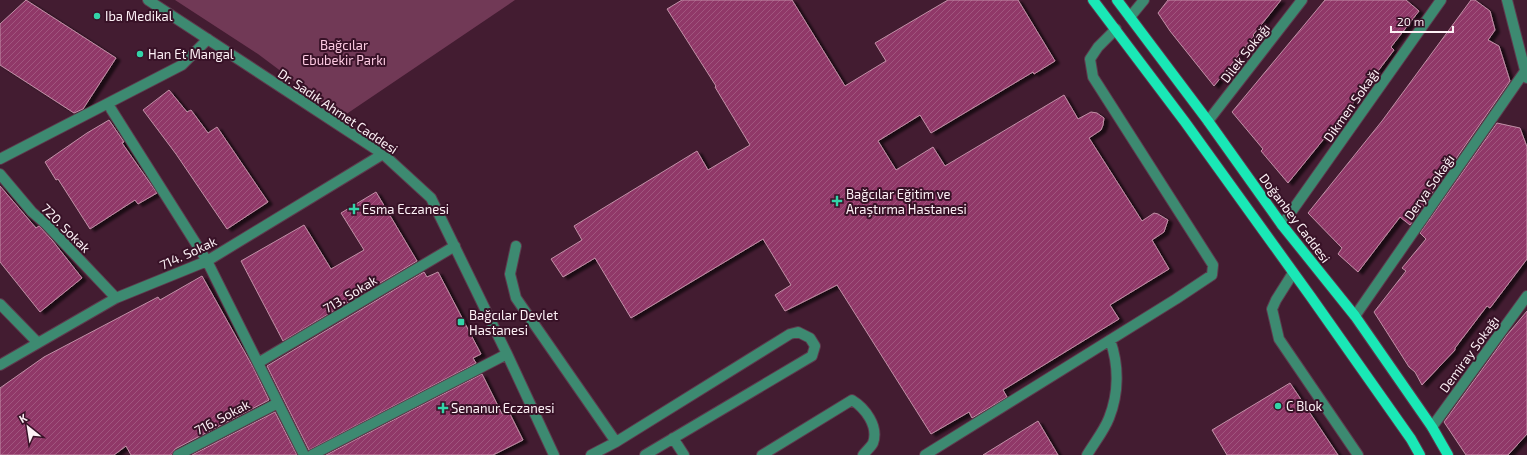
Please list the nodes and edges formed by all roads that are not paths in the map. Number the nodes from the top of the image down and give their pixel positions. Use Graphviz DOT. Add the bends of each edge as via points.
graph roads {
  1 [pos="148,0"];
  2 [pos="1094,0"];
  3 [pos="1117,0"];
  4 [pos="1144,0"];
  5 [pos="1302,0"];
  6 [pos="1441,0"];
  7 [pos="1507,0"];
  8 [pos="1130,16"];
  9 [pos="1116,29"];
  10 [pos="208,39"];
  11 [pos="1526,76"];
  12 [pos="111,109"];
  13 [pos="1208,121"];
  14 [pos="382,154"];
  15 [pos="0,159"];
  16 [pos="0,174"];
  17 [pos="1282,225"];
  18 [pos="455,246"];
  19 [pos="516,246"];
  20 [pos="207,261"];
  21 [pos="1293,273"];
  22 [pos="1527,296"];
  23 [pos="116,298"];
  24 [pos="0,304"];
  25 [pos="1355,316"];
  26 [pos="1110,340"];
  27 [pos="38,344"];
  28 [pos="507,354"];
  29 [pos="258,363"];
  30 [pos="0,365"];
  31 [pos="278,403"];
  32 [pos="1432,427"];
  33 [pos="674,438"];
  34 [pos="616,442"];
  35 [pos="549,454"];
  36 [pos="651,454"];
  37 [pos="178,455"];
  38 [pos="304,455"];
  39 [pos="312,455"];
  40 [pos="591,455"];
  41 [pos="684,455"];
  42 [pos="762,455"];
  43 [pos="863,455"];
  44 [pos="925,455"];
  45 [pos="1087,455"];
  46 [pos="1358,455"];
  47 [pos="1420,455"];
  48 [pos="1448,455"];
  1 -- 10 [label="street, Dr. Sadık Ahmet Caddesi"];
  2 -- 9 [label="main road"];
  3 -- 8 [label="main road, Doğanbey Caddesi"];
  4 -- 8 [label="street"];
  5 -- 13 [label="street, Dilek Sokağı"];
  6 -- 17 [label="street, Dikmen Sokağı"];
  7 -- 11 [label="street"];
  8 -- 13 [label="main road, Doğanbey Caddesi"];
  9 -- 21 [label="main road"];
  9 -- 26 [label="street" via="1090,59 1093,77 1213,265 1212,275"];
  10 -- 14 [label="street, Dr. Sadık Ahmet Caddesi"];
  10 -- 15 [label="street" via="182,65"];
  11 -- 25 [label="street, Derya Sokağı"];
  12 -- 20 [label="street"];
  13 -- 17 [label="main road, Doğanbey Caddesi"];
  14 -- 18 [label="street, Dr. Sadık Ahmet Caddesi" via="431,198"];
  14 -- 20 [label="street, 714. Sokak"];
  16 -- 23 [label="street, 720. Sokak" via="32,212"];
  17 -- 25 [label="main road, Doğanbey Caddesi"];
  18 -- 28 [label="street, Dr. Sadık Ahmet Caddesi"];
  18 -- 29 [label="street, 713. Sokak"];
  19 -- 34 [label="street" via="510,274 516,298"];
  20 -- 23 [label="street, 714. Sokak"];
  20 -- 29 [label="street"];
  21 -- 46 [label="street" via="1272,309 1279,339"];
  21 -- 47 [label="main road"];
  22 -- 32 [label="street, Demiray Sokağı"];
  23 -- 27 [label="street, 714. Sokak"];
  24 -- 27 [label="street"];
  25 -- 32 [label="main road, Doğanbey Caddesi"];
  26 -- 44 [label="street"];
  26 -- 45 [label="street" via="1115,355 1116,396 1109,418"];
  27 -- 30 [label="street, 714. Sokak"];
  28 -- 35 [label="street, Dr. Sadık Ahmet Caddesi"];
  28 -- 39 [label="street"];
  29 -- 31 [label="street"];
  31 -- 37 [label="street, 716. Sokak"];
  31 -- 38 [label="street"];
  32 -- 48 [label="main road, Doğanbey Caddesi"];
  33 -- 34 [label="street" via="812,356 815,346 810,338 798,332 790,334"];
  33 -- 36 [label="street"];
  33 -- 41 [label="street"];
  34 -- 40 [label="street"];
  42 -- 43 [label="street" via="852,400 862,407 875,429 873,443"];
}
